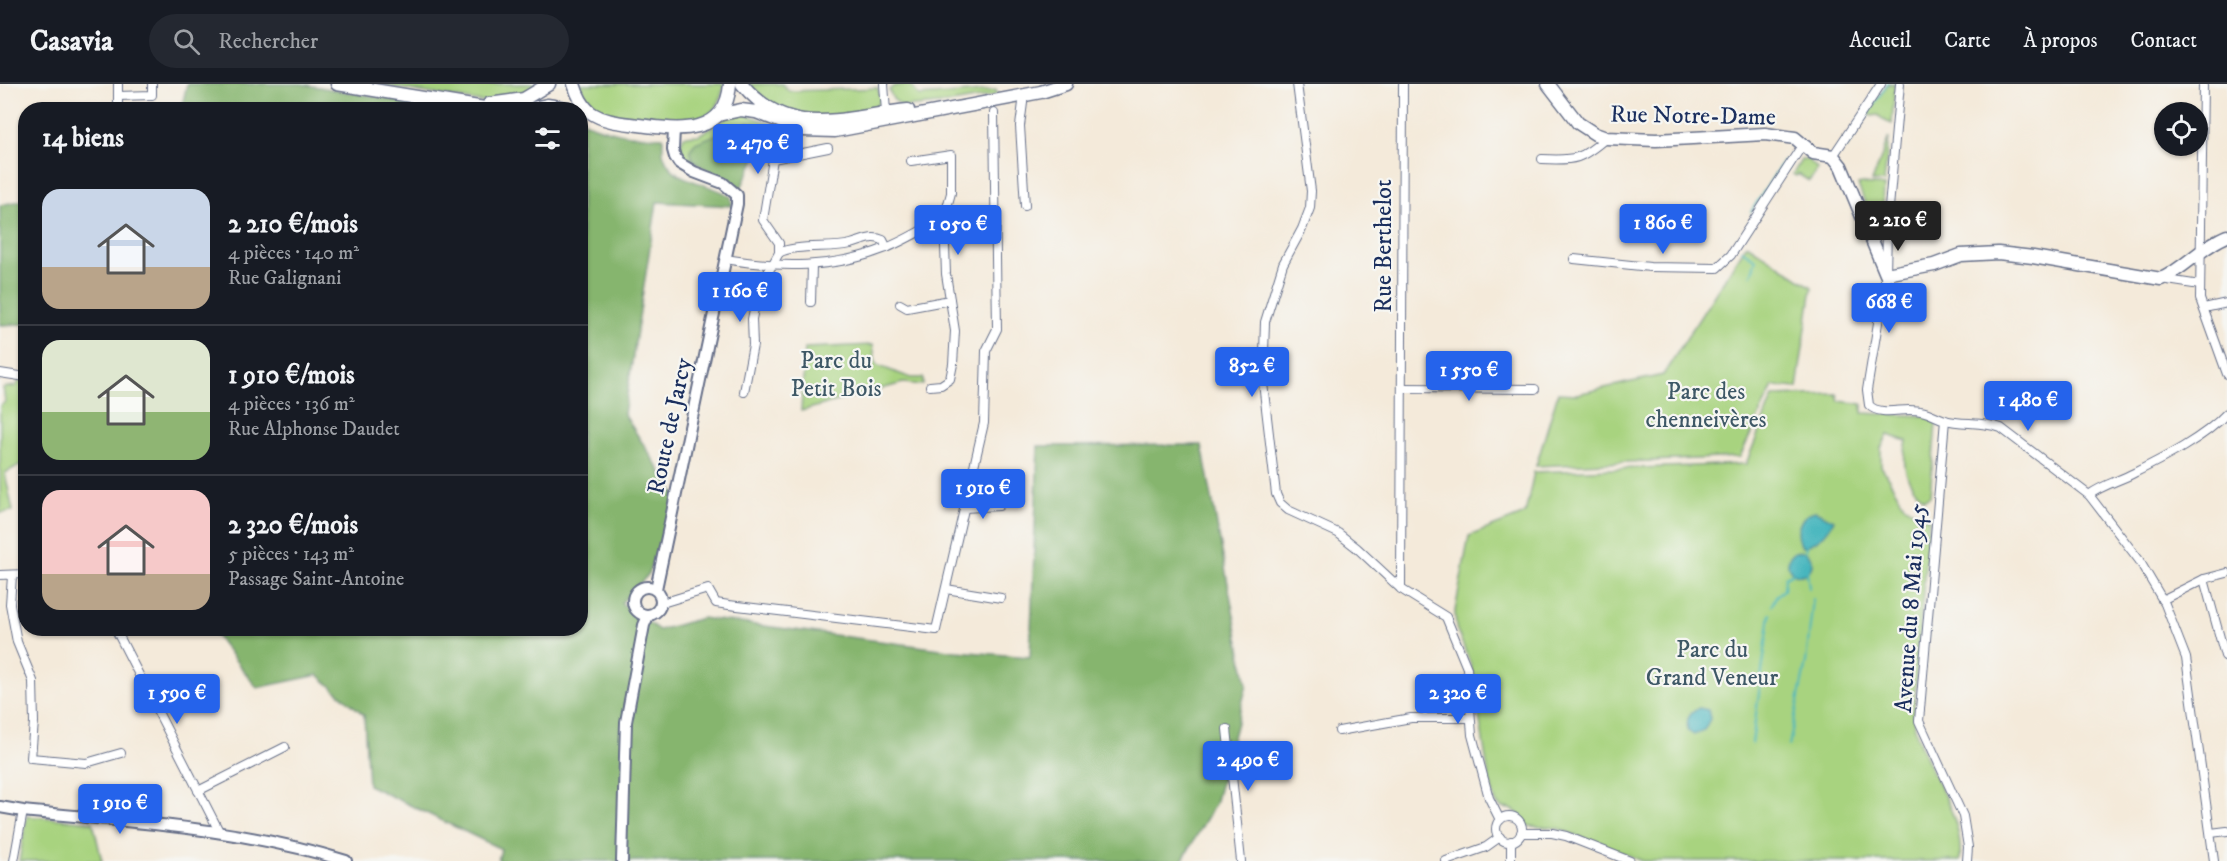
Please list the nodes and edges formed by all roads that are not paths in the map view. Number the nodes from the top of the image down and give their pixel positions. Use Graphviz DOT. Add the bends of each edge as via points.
graph roads {
  1 [pos="118,84"];
  2 [pos="152,84"];
  3 [pos="337,84"];
  4 [pos="549,84"];
  5 [pos="574,84"];
  6 [pos="730,84"];
  7 [pos="741,84"];
  8 [pos="884,84"];
  9 [pos="1066,84"];
  10 [pos="1297,84"];
  11 [pos="1403,84"];
  12 [pos="1548,84"];
  13 [pos="1881,84"];
  14 [pos="1900,84"];
  15 [pos="2203,84"];
  16 [pos="1024,95"];
  17 [pos="118,96"];
  18 [pos="118,102"];
  19 [pos="448,102"];
  20 [pos="511,102"];
  21 [pos="583,102"];
  22 [pos="972,104"];
  23 [pos="886,112"];
  24 [pos="588,113"];
  25 [pos="993,114"];
  26 [pos="718,115"];
  27 [pos="674,129"];
  28 [pos="1606,138"];
  29 [pos="1803,144"];
  30 [pos="828,148"];
  31 [pos="1833,156"];
  32 [pos="1542,159"];
  33 [pos="911,161"];
  34 [pos="1025,206"];
  35 [pos="944,218"];
  36 [pos="1887,230"];
  37 [pos="1870,235"];
  38 [pos="2227,236"];
  39 [pos="887,248"];
  40 [pos="2200,252"];
  41 [pos="780,253"];
  42 [pos="725,259"];
  43 [pos="1574,259"];
  44 [pos="812,265"];
  45 [pos="772,266"];
  46 [pos="1886,274"];
  47 [pos="2161,279"];
  48 [pos="2200,285"];
  49 [pos="950,300"];
  50 [pos="811,302"];
  51 [pos="2227,303"];
  52 [pos="900,304"];
  53 [pos="2204,308"];
  54 [pos="0,373"];
  55 [pos="2227,374"];
  56 [pos="18,376"];
  57 [pos="930,386"];
  58 [pos="1402,388"];
  59 [pos="1536,389"];
  60 [pos="744,392"];
  61 [pos="2227,413"];
  62 [pos="1945,420"];
  63 [pos="2088,495"];
  64 [pos="999,506"];
  65 [pos="964,508"];
  66 [pos="2227,573"];
  67 [pos="0,575"];
  68 [pos="18,575"];
  69 [pos="12,576"];
  70 [pos="2204,579"];
  71 [pos="656,589"];
  72 [pos="946,589"];
  73 [pos="1401,589"];
  74 [pos="1001,598"];
  75 [pos="2163,600"];
  76 [pos="662,603"];
  77 [pos="648,616"];
  78 [pos="119,636"];
  79 [pos="2227,657"];
  80 [pos="1469,718"];
  81 [pos="1227,729"];
  82 [pos="1339,731"];
  83 [pos="285,747"];
  84 [pos="121,753"];
  85 [pos="198,791"];
  86 [pos="0,807"];
  87 [pos="23,811"];
  88 [pos="1500,820"];
  89 [pos="219,831"];
  90 [pos="2227,831"];
  91 [pos="1521,833"];
  92 [pos="2211,833"];
  93 [pos="1500,837"];
  94 [pos="1510,841"];
  95 [pos="14,861"];
  96 [pos="346,861"];
  97 [pos="622,861"];
  98 [pos="1241,861"];
  99 [pos="1446,861"];
  100 [pos="1511,861"];
  101 [pos="1630,861"];
  102 [pos="1967,861"];
  103 [pos="2214,861"];
  1 -- 17 [label="street"];
  2 -- 17 [label="street" via="152,95"];
  3 -- 19 [label="main road"];
  4 -- 20 [label="main road"];
  5 -- 21 [label="main road"];
  6 -- 26 [label="main road" via="729,95"];
  7 -- 23 [label="main road" via="783,116 807,122"];
  8 -- 23 [label="street"];
  9 -- 16 [label="main road"];
  10 -- 73 [label="street" via="1310,208 1283,264 1265,322 1263,382 1276,494 1288,510 1348,540"];
  11 -- 58 [label="street, Rue Berthelot"];
  12 -- 28 [label="main road, Rue Notre-Dame" via="1578,123"];
  13 -- 31 [label="street"];
  14 -- 36 [label="street"];
  15 -- 40 [label="street"];
  16 -- 22 [label="main road"];
  16 -- 34 [label="street" via="1020,126"];
  17 -- 18 [label="street"];
  22 -- 23 [label="main road"];
  22 -- 26 [label="main road" via="835,131 802,130 756,112 741,110"];
  24 -- 27 [label="main road" via="604,119"];
  25 -- 65 [label="street" via="997,329 986,351 984,423"];
  26 -- 27 [label="main road" via="705,124"];
  27 -- 42 [label="street, Route de Jarcy" via="673,150 679,163 723,183 737,195"];
  28 -- 29 [label="main road, Rue Notre-Dame" via="1656,140 1765,134 1795,138"];
  28 -- 32 [label="street" via="1577,158"];
  29 -- 31 [label="main road, Rue Notre-Dame" via="1813,153"];
  29 -- 43 [label="street" via="1727,260 1717,268 1650,267"];
  30 -- 41 [label="street" via="773,159 763,220 779,243"];
  31 -- 37 [label="main road" via="1842,165"];
  33 -- 35 [label="street" via="951,155 951,193"];
  35 -- 39 [label="street"];
  35 -- 49 [label="street"];
  36 -- 37 [label="street" via="1882,236"];
  36 -- 46 [label="street"];
  37 -- 46 [label="main road"];
  38 -- 40 [label="main road"];
  39 -- 41 [label="street" via="883,240 875,237 830,248 786,249"];
  39 -- 44 [label="street" via="854,259"];
  40 -- 47 [label="main road"];
  40 -- 48 [label="street"];
  41 -- 45 [label="street"];
  42 -- 45 [label="street"];
  42 -- 71 [label="street, Route de Jarcy"];
  44 -- 45 [label="street"];
  44 -- 50 [label="street"];
  45 -- 60 [label="street" via="758,290"];
  46 -- 47 [label="main road" via="1934,265 1960,255 1998,253"];
  46 -- 62 [label="street" via="1867,390 1869,405 1875,410 1930,412"];
  47 -- 48 [label="street"];
  48 -- 53 [label="street"];
  49 -- 52 [label="street" via="907,308"];
  49 -- 57 [label="street" via="955,331 950,379"];
  51 -- 53 [label="street"];
  53 -- 55 [label="street"];
  54 -- 56 [label="street"];
  58 -- 59 [label="street"];
  58 -- 73 [label="street, Rue Berthelot"];
  61 -- 63 [label="street" via="2209,430"];
  62 -- 63 [label="street" via="1986,422 2001,428"];
  62 -- 102 [label="street, Avenue du 8 Mai 1945" via="1919,721 1963,816"];
  63 -- 75 [label="street" via="2139,560"];
  64 -- 65 [label="street"];
  65 -- 72 [label="street"];
  66 -- 70 [label="street"];
  67 -- 69 [label="street"];
  68 -- 69 [label="street"];
  69 -- 84 [label="street" via="10,604 17,642 33,681 31,758 86,763"];
  70 -- 75 [label="street"];
  70 -- 79 [label="street"];
  71 -- 76 [label="street"];
  71 -- 77 [label="street" via="642,588 634,595 633,606"];
  72 -- 74 [label="street"];
  72 -- 76 [label="street" via="936,630 716,603 708,589"];
  73 -- 80 [label="street" via="1446,617 1467,668"];
  75 -- 92 [label="street" via="2186,658"];
  76 -- 77 [label="street" via="657,612"];
  77 -- 97 [label="street" via="626,722"];
  78 -- 85 [label="street"];
  80 -- 82 [label="street" via="1411,718"];
  80 -- 88 [label="street" via="1489,798"];
  81 -- 98 [label="street"];
  83 -- 85 [label="street"];
  85 -- 89 [label="street"];
  86 -- 87 [label="street"];
  87 -- 89 [label="street"];
  87 -- 95 [label="street"];
  88 -- 91 [label="street" via="1508,816 1518,819"];
  88 -- 93 [label="street"];
  89 -- 96 [label="street"];
  90 -- 92 [label="street"];
  91 -- 94 [label="street"];
  91 -- 101 [label="street" via="1566,836"];
  92 -- 103 [label="street"];
  93 -- 94 [label="street"];
  93 -- 99 [label="street" via="1486,848"];
  94 -- 100 [label="street"];
}
